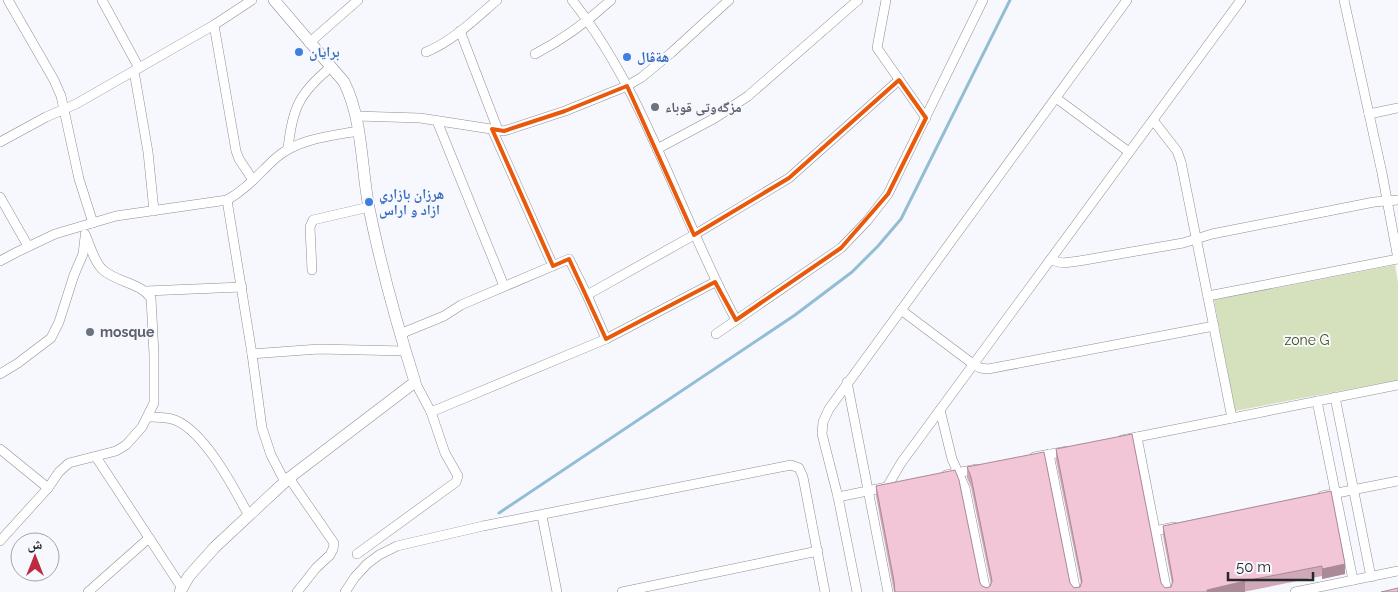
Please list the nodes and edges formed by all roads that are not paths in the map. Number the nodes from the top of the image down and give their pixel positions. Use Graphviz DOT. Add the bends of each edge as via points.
graph roads {
  1 [pos="8,0"];
  2 [pos="102,0"];
  3 [pos="252,0"];
  4 [pos="274,0"];
  5 [pos="358,0"];
  6 [pos="497,0"];
  7 [pos="572,0"];
  8 [pos="611,0"];
  9 [pos="729,0"];
  10 [pos="858,0"];
  11 [pos="886,0"];
  12 [pos="983,0"];
  13 [pos="1127,0"];
  14 [pos="1241,0"];
  15 [pos="1344,0"];
  16 [pos="589,21"];
  17 [pos="214,24"];
  18 [pos="460,31"];
  19 [pos="309,43"];
  20 [pos="426,52"];
  21 [pos="535,54"];
  22 [pos="331,67"];
  23 [pos="136,69"];
  24 [pos="899,80"];
  25 [pos="627,86"];
  26 [pos="1056,98"];
  27 [pos="1398,108"];
  28 [pos="64,110"];
  29 [pos="1369,114"];
  30 [pos="356,116"];
  31 [pos="926,118"];
  32 [pos="1153,120"];
  33 [pos="437,121"];
  34 [pos="495,130"];
  35 [pos="358,131"];
  36 [pos="0,142"];
  37 [pos="288,149"];
  38 [pos="657,149"];
  39 [pos="1129,152"];
  40 [pos="253,180"];
  41 [pos="0,197"];
  42 [pos="227,200"];
  43 [pos="1398,200"];
  44 [pos="1387,201"];
  45 [pos="369,207"];
  46 [pos="154,211"];
  47 [pos="87,228"];
  48 [pos="694,235"];
  49 [pos="1197,238"];
  50 [pos="28,246"];
  51 [pos="1398,259"];
  52 [pos="1050,260"];
  53 [pos="0,261"];
  54 [pos="553,266"];
  55 [pos="312,270"];
  56 [pos="715,282"];
  57 [pos="504,286"];
  58 [pos="242,287"];
  59 [pos="146,291"];
  60 [pos="587,295"];
  61 [pos="1208,296"];
  62 [pos="901,310"];
  63 [pos="736,320"];
  64 [pos="1214,326"];
  65 [pos="400,334"];
  66 [pos="716,334"];
  67 [pos="606,339"];
  68 [pos="405,351"];
  69 [pos="252,354"];
  70 [pos="973,364"];
  71 [pos="0,374"];
  72 [pos="415,382"];
  73 [pos="847,382"];
  74 [pos="1398,385"];
  75 [pos="1335,397"];
  76 [pos="1317,401"];
  77 [pos="940,410"];
  78 [pos="430,412"];
  79 [pos="148,417"];
  80 [pos="1232,418"];
  81 [pos="1137,437"];
  82 [pos="1117,441"];
  83 [pos="0,448"];
  84 [pos="1078,449"];
  85 [pos="1049,454"];
  86 [pos="96,457"];
  87 [pos="1021,460"];
  88 [pos="985,467"];
  89 [pos="957,473"];
  90 [pos="940,476"];
  91 [pos="287,480"];
  92 [pos="1398,481"];
  93 [pos="48,488"];
  94 [pos="868,490"];
  95 [pos="1354,490"];
  96 [pos="1336,494"];
  97 [pos="838,496"];
  98 [pos="1316,497"];
  99 [pos="249,516"];
  100 [pos="542,516"];
  101 [pos="1183,525"];
  102 [pos="1155,531"];
  103 [pos="149,538"];
  104 [pos="0,542"];
  105 [pos="818,550"];
  106 [pos="356,554"];
  107 [pos="1398,571"];
  108 [pos="1371,577"];
  109 [pos="1353,580"];
  110 [pos="181,590"];
  111 [pos="88,592"];
  112 [pos="297,592"];
  113 [pos="345,592"];
  114 [pos="557,592"];
  115 [pos="622,592"];
  116 [pos="825,592"];
  117 [pos="857,592"];
  118 [pos="888,592"];
  119 [pos="986,592"];
  120 [pos="1076,592"];
  121 [pos="1167,592"];
  122 [pos="1295,592"];
  1 -- 28 [label="street" via="54,80"];
  2 -- 23 [label="street"];
  3 -- 17 [label="street"];
  4 -- 19 [label="street"];
  5 -- 19 [label="street"];
  6 -- 18 [label="street"];
  7 -- 16 [label="street"];
  8 -- 16 [label="street"];
  9 -- 25 [label="street" via="671,53"];
  10 -- 38 [label="street" via="748,96"];
  11 -- 24 [label="street" via="877,48"];
  12 -- 31 [label="street"];
  13 -- 26 [label="street"];
  14 -- 32 [label="street"];
  15 -- 29 [label="street"];
  16 -- 21 [label="street"];
  16 -- 25 [label="street"];
  17 -- 23 [label="street"];
  17 -- 40 [label="street" via="236,151"];
  18 -- 20 [label="street"];
  18 -- 34 [label="street"];
  19 -- 22 [label="street"];
  22 -- 30 [label="street" via="344,82"];
  22 -- 37 [label="street" via="306,90 297,106 290,127"];
  23 -- 28 [label="street"];
  23 -- 46 [label="street"];
  24 -- 31 [label="street"];
  24 -- 48 [label="street" via="789,178"];
  25 -- 34 [label="street" via="565,111 504,131"];
  25 -- 38 [label="street"];
  26 -- 39 [label="street"];
  26 -- 62 [label="street"];
  27 -- 29 [label="street"];
  28 -- 36 [label="street"];
  28 -- 47 [label="street"];
  29 -- 44 [label="street"];
  30 -- 33 [label="street"];
  30 -- 35 [label="street"];
  31 -- 63 [label="street" via="888,194 867,221 841,248"];
  32 -- 39 [label="street"];
  32 -- 49 [label="street" via="1181,162"];
  33 -- 34 [label="street"];
  33 -- 57 [label="street"];
  34 -- 54 [label="street"];
  35 -- 37 [label="street"];
  35 -- 45 [label="street"];
  37 -- 40 [label="street"];
  38 -- 48 [label="street"];
  39 -- 52 [label="street"];
  40 -- 42 [label="street"];
  41 -- 50 [label="street"];
  42 -- 46 [label="street"];
  42 -- 58 [label="street"];
  43 -- 44 [label="street"];
  44 -- 49 [label="street"];
  44 -- 51 [label="street"];
  45 -- 55 [label="street" via="313,220 310,226"];
  45 -- 65 [label="street"];
  46 -- 47 [label="street" via="116,216"];
  47 -- 50 [label="street" via="55,234"];
  47 -- 59 [label="street" via="93,254 102,270"];
  47 -- 71 [label="street" via="83,254 51,338"];
  48 -- 56 [label="street"];
  48 -- 60 [label="street"];
  49 -- 52 [label="street" via="1079,261 1063,263"];
  49 -- 61 [label="street"];
  50 -- 53 [label="street"];
  51 -- 61 [label="street"];
  52 -- 70 [label="street"];
  54 -- 57 [label="street"];
  54 -- 60 [label="street" via="569,259"];
  56 -- 63 [label="street"];
  56 -- 67 [label="street"];
  57 -- 65 [label="street"];
  58 -- 59 [label="street"];
  58 -- 69 [label="street"];
  59 -- 79 [label="street" via="151,298 154,355 154,404"];
  60 -- 67 [label="street"];
  61 -- 64 [label="street"];
  62 -- 70 [label="street"];
  62 -- 73 [label="street"];
  63 -- 66 [label="street"];
  64 -- 70 [label="street" via="988,369"];
  64 -- 80 [label="street"];
  65 -- 68 [label="street"];
  67 -- 78 [label="street"];
  68 -- 69 [label="street" via="319,348"];
  68 -- 72 [label="street"];
  69 -- 91 [label="street" via="262,428 271,455"];
  70 -- 77 [label="street"];
  72 -- 78 [label="street"];
  72 -- 91 [label="street"];
  73 -- 94 [label="street"];
  73 -- 97 [label="street" via="828,409 822,434"];
  74 -- 75 [label="street"];
  75 -- 76 [label="street"];
  75 -- 95 [label="street"];
  76 -- 80 [label="street"];
  76 -- 96 [label="street"];
  77 -- 89 [label="street"];
  77 -- 94 [label="street" via="901,463 891,486"];
  78 -- 106 [label="street" via="445,453 458,476 456,482"];
  79 -- 86 [label="street" via="126,445 116,452"];
  79 -- 99 [label="street" via="177,421 200,440 215,457"];
  80 -- 81 [label="street"];
  81 -- 82 [label="street"];
  81 -- 102 [label="street"];
  83 -- 93 [label="street"];
  84 -- 85 [label="street"];
  85 -- 87 [label="street"];
  85 -- 120 [label="street"];
  86 -- 93 [label="street" via="69,463"];
  86 -- 103 [label="street"];
  88 -- 89 [label="street"];
  89 -- 90 [label="street"];
  89 -- 119 [label="street" via="965,488"];
  91 -- 99 [label="street"];
  91 -- 112 [label="street" via="334,543 330,555"];
  92 -- 95 [label="street"];
  93 -- 104 [label="street"];
  94 -- 97 [label="street"];
  94 -- 118 [label="street"];
  95 -- 96 [label="street"];
  95 -- 108 [label="street"];
  96 -- 98 [label="street"];
  96 -- 109 [label="street"];
  97 -- 117 [label="street"];
  99 -- 110 [label="street" via="215,547"];
  100 -- 105 [label="street" via="791,465 799,468 803,477"];
  100 -- 113 [label="street" via="397,546 368,564"];
  100 -- 114 [label="street"];
  101 -- 102 [label="street"];
  102 -- 121 [label="street"];
  103 -- 110 [label="street"];
  103 -- 111 [label="street"];
  105 -- 115 [label="street"];
  105 -- 116 [label="street"];
  107 -- 108 [label="street"];
  108 -- 109 [label="street"];
  109 -- 122 [label="street"];
}
